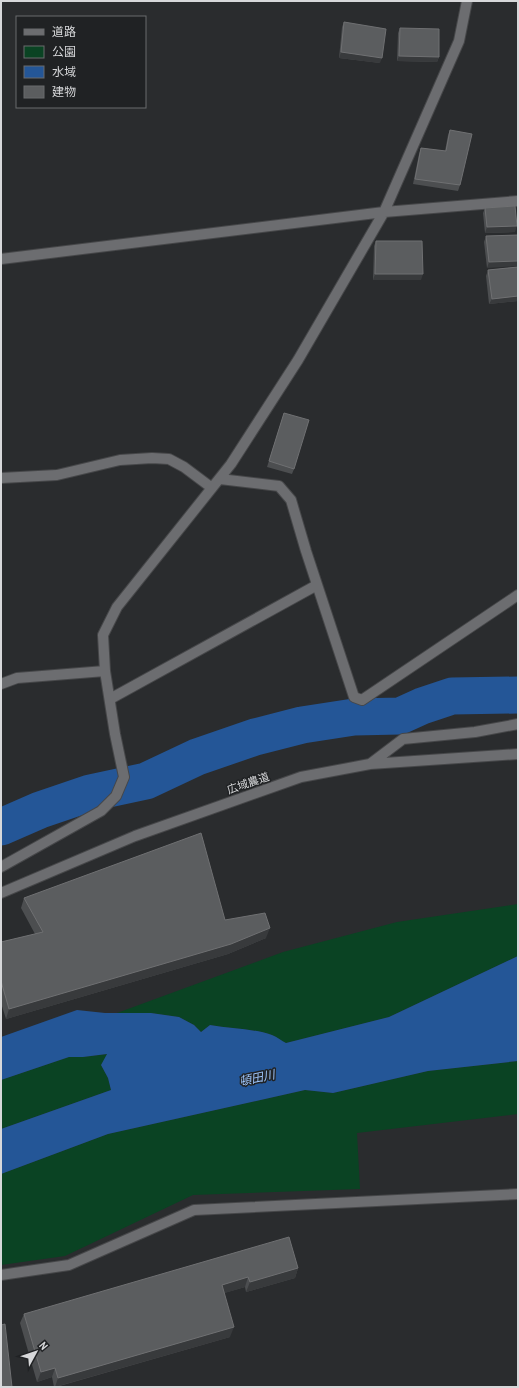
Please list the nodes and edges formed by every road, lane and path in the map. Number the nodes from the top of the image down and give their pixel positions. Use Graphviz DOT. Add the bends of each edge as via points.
graph roads {
  1 [pos="467,1"];
  2 [pos="518,202"];
  3 [pos="384,212"];
  4 [pos="1,259"];
  5 [pos="1,478"];
  6 [pos="220,478"];
  7 [pos="212,488"];
  8 [pos="317,585"];
  9 [pos="518,595"];
  10 [pos="105,671"];
  11 [pos="1,684"];
  12 [pos="110,699"];
  13 [pos="518,724"];
  14 [pos="518,754"];
  15 [pos="370,764"];
  16 [pos="1,866"];
  17 [pos="1,893"];
  18 [pos="518,1194"];
  19 [pos="1,1275"];
  1 -- 3 [label="street" via="460,41"];
  2 -- 3 [label="street"];
  3 -- 4 [label="street"];
  3 -- 6 [label="street" via="298,360"];
  5 -- 7 [label="street" via="57,474 120,460 152,458 169,459"];
  6 -- 7 [label="street"];
  6 -- 8 [label="street" via="279,486 292,500"];
  7 -- 10 [label="street" via="116,607 103,635"];
  8 -- 9 [label="street" via="354,697 362,700"];
  8 -- 12 [label="street"];
  10 -- 11 [label="street" via="17,678"];
  10 -- 12 [label="street"];
  12 -- 16 [label="street" via="124,777 116,796 101,811"];
  13 -- 15 [label="street" via="475,732 403,739"];
  14 -- 15 [label="street, 広域農道"];
  15 -- 17 [label="street, 広域農道" via="294,779 135,836"];
  18 -- 19 [label="street" via="194,1210 69,1265"];
}
